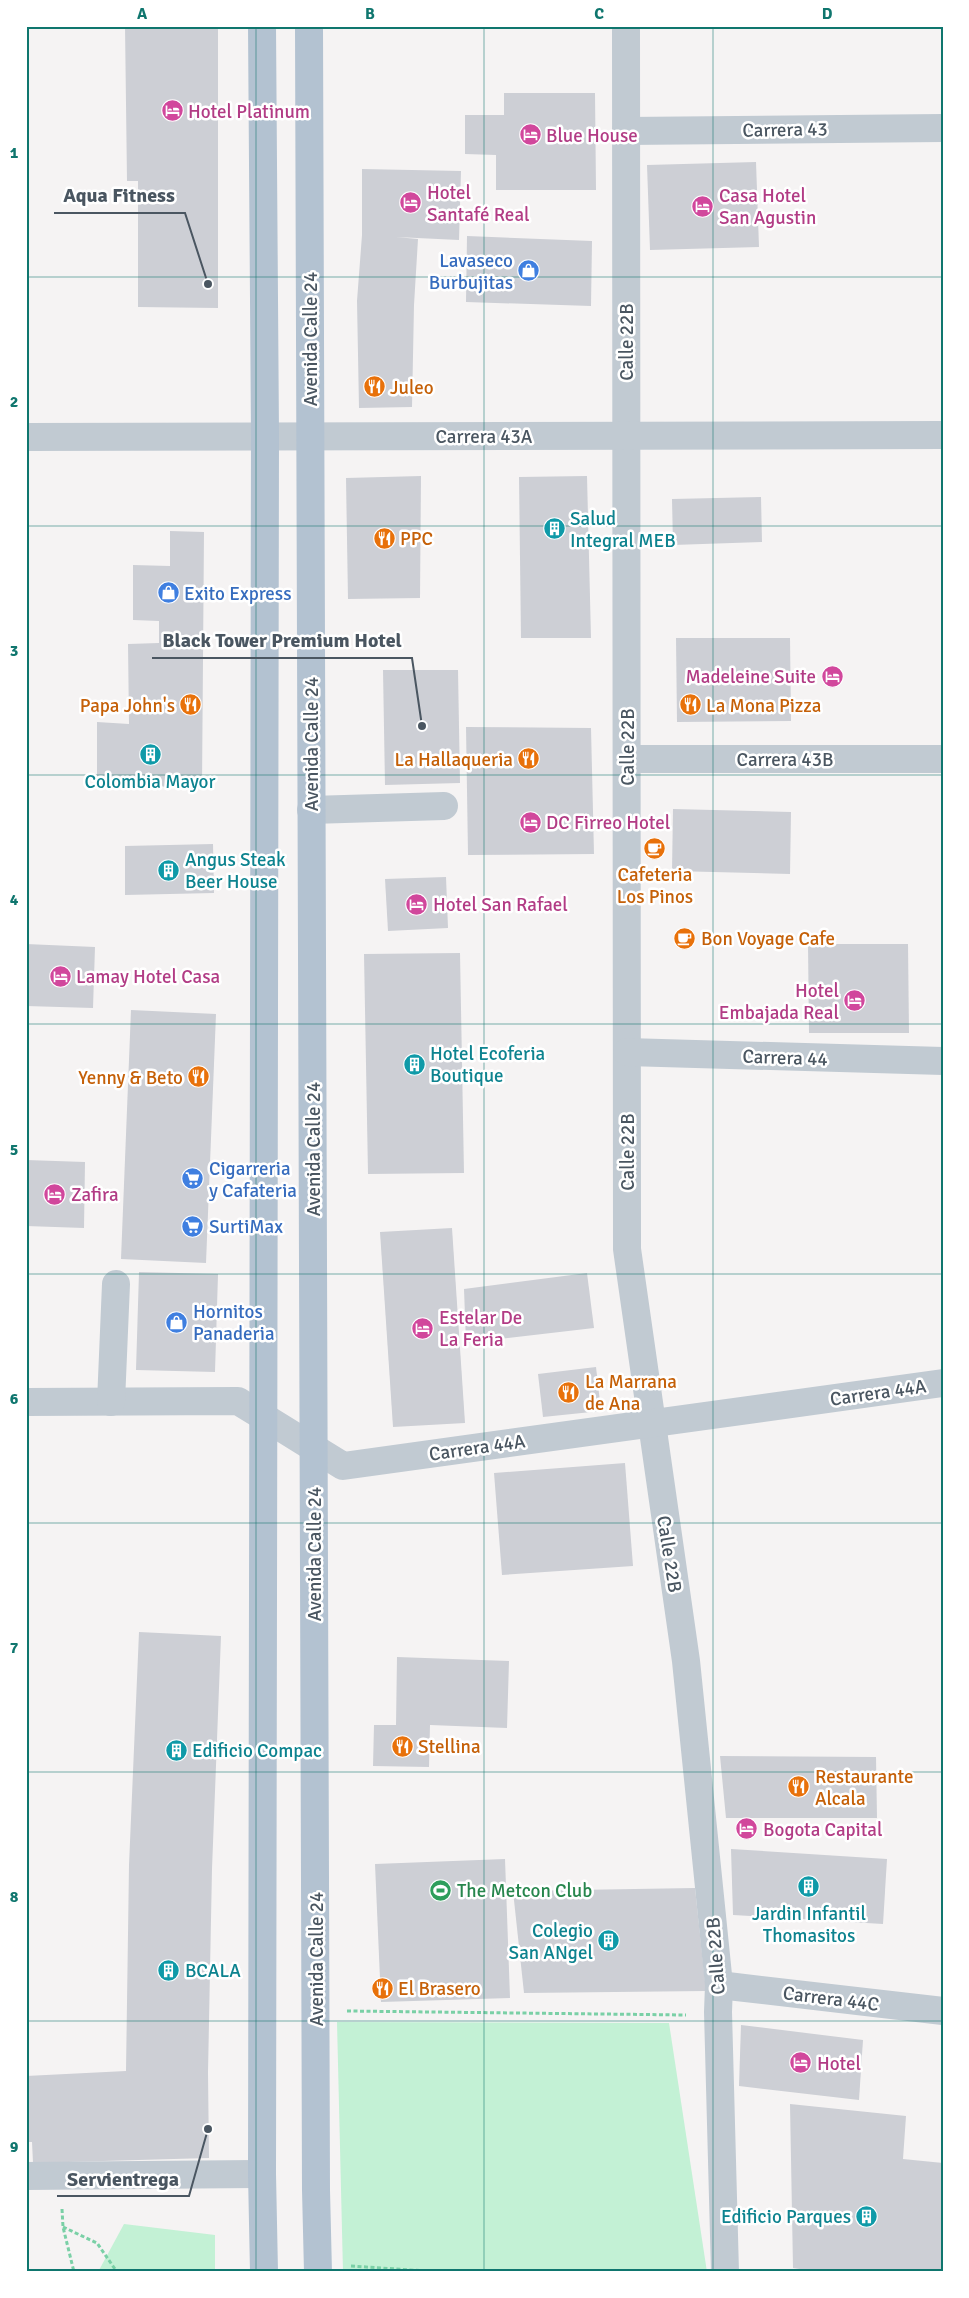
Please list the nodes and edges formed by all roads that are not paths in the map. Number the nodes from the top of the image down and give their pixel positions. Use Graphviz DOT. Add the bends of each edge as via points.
graph roads {
  1 [pos="262,26"];
  2 [pos="309,26"];
  3 [pos="626,26"];
  4 [pos="943,128"];
  5 [pos="626,131"];
  6 [pos="943,435"];
  7 [pos="266,436"];
  8 [pos="310,436"];
  9 [pos="626,436"];
  10 [pos="26,437"];
  11 [pos="627,759"];
  12 [pos="943,759"];
  13 [pos="444,806"];
  14 [pos="311,810"];
  15 [pos="627,1052"];
  16 [pos="943,1062"];
  17 [pos="116,1284"];
  18 [pos="943,1383"];
  19 [pos="26,1402"];
  20 [pos="111,1402"];
  21 [pos="264,1417"];
  22 [pos="651,1423"];
  23 [pos="314,1448"];
  24 [pos="719,1984"];
  25 [pos="943,2011"];
  26 [pos="262,2174"];
  27 [pos="26,2176"];
  28 [pos="264,2272"];
  29 [pos="318,2272"];
  30 [pos="725,2272"];
  1 -- 7 [label="main road"];
  2 -- 8 [label="main road, Avenida Calle 24"];
  3 -- 5 [label="street, Calle 22B"];
  4 -- 5 [label="street, Carrera 43"];
  5 -- 9 [label="street, Calle 22B"];
  6 -- 9 [label="street, Carrera 43A"];
  7 -- 8 [label="street, Carrera 43A"];
  7 -- 10 [label="street, Carrera 43A"];
  7 -- 21 [label="main road"];
  8 -- 9 [label="street, Carrera 43A"];
  8 -- 14 [label="main road, Avenida Calle 24"];
  9 -- 11 [label="street, Calle 22B"];
  11 -- 12 [label="street, Carrera 43B"];
  11 -- 15 [label="street, Calle 22B"];
  13 -- 14 [label="street"];
  14 -- 23 [label="main road, Avenida Calle 24"];
  15 -- 16 [label="street, Carrera 44"];
  15 -- 22 [label="street, Calle 22B" via="627,1249"];
  17 -- 20 [label="street"];
  18 -- 22 [label="street, Carrera 44A"];
  19 -- 20 [label="street, Carrera 44A"];
  20 -- 21 [label="street, Carrera 44A" via="238,1401"];
  21 -- 23 [label="street, Carrera 44A"];
  21 -- 26 [label="main road"];
  22 -- 23 [label="street, Carrera 44A" via="343,1466"];
  22 -- 24 [label="street, Calle 22B" via="686,1661"];
  23 -- 29 [label="main road, Avenida Calle 24"];
  24 -- 25 [label="street, Carrera 44C"];
  24 -- 30 [label="street, Calle 22B"];
  26 -- 27 [label="street"];
  26 -- 28 [label="main road"];
}
